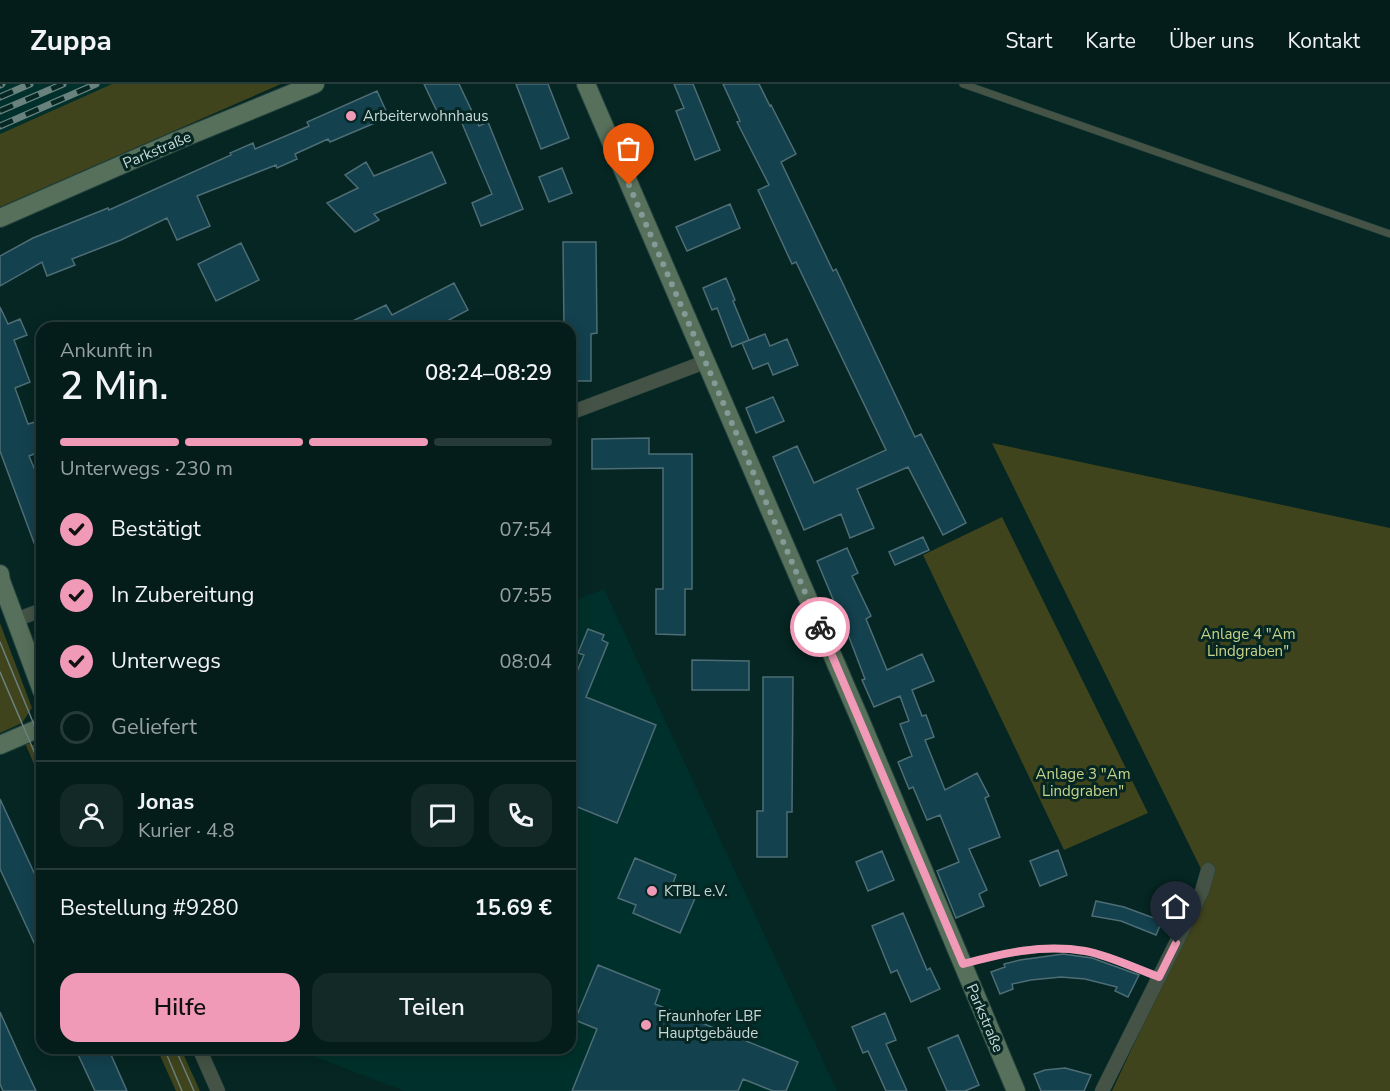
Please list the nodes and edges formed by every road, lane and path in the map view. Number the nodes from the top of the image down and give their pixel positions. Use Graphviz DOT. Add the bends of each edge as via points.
graph roads {
  1 [pos="315,84"];
  2 [pos="586,84"];
  3 [pos="963,84"];
  4 [pos="0,218"];
  5 [pos="1390,234"];
  6 [pos="705,362"];
  7 [pos="576,411"];
  8 [pos="0,574"];
  9 [pos="36,612"];
  10 [pos="15,620"];
  11 [pos="36,675"];
  12 [pos="36,730"];
  13 [pos="0,745"];
  14 [pos="1208,870"];
  15 [pos="963,964"];
  16 [pos="1159,977"];
  17 [pos="202,1054"];
  18 [pos="218,1091"];
  19 [pos="1016,1091"];
  20 [pos="1102,1091"];
  1 -- 4 [label="street, Parkstraße"];
  2 -- 6 [label="street, Parkstraße"];
  3 -- 5 [label="lane"];
  6 -- 7 [label="street"];
  6 -- 15 [label="street, Parkstraße"];
  8 -- 10 [label="street"];
  9 -- 10 [label="street"];
  10 -- 11 [label="street"];
  12 -- 13 [label="street"];
  14 -- 16 [label="street" via="1202,891"];
  15 -- 16 [label="lane" via="1041,947 1087,951"];
  15 -- 19 [label="street, Parkstraße"];
  16 -- 20 [label="street"];
  17 -- 18 [label="street"];
}
